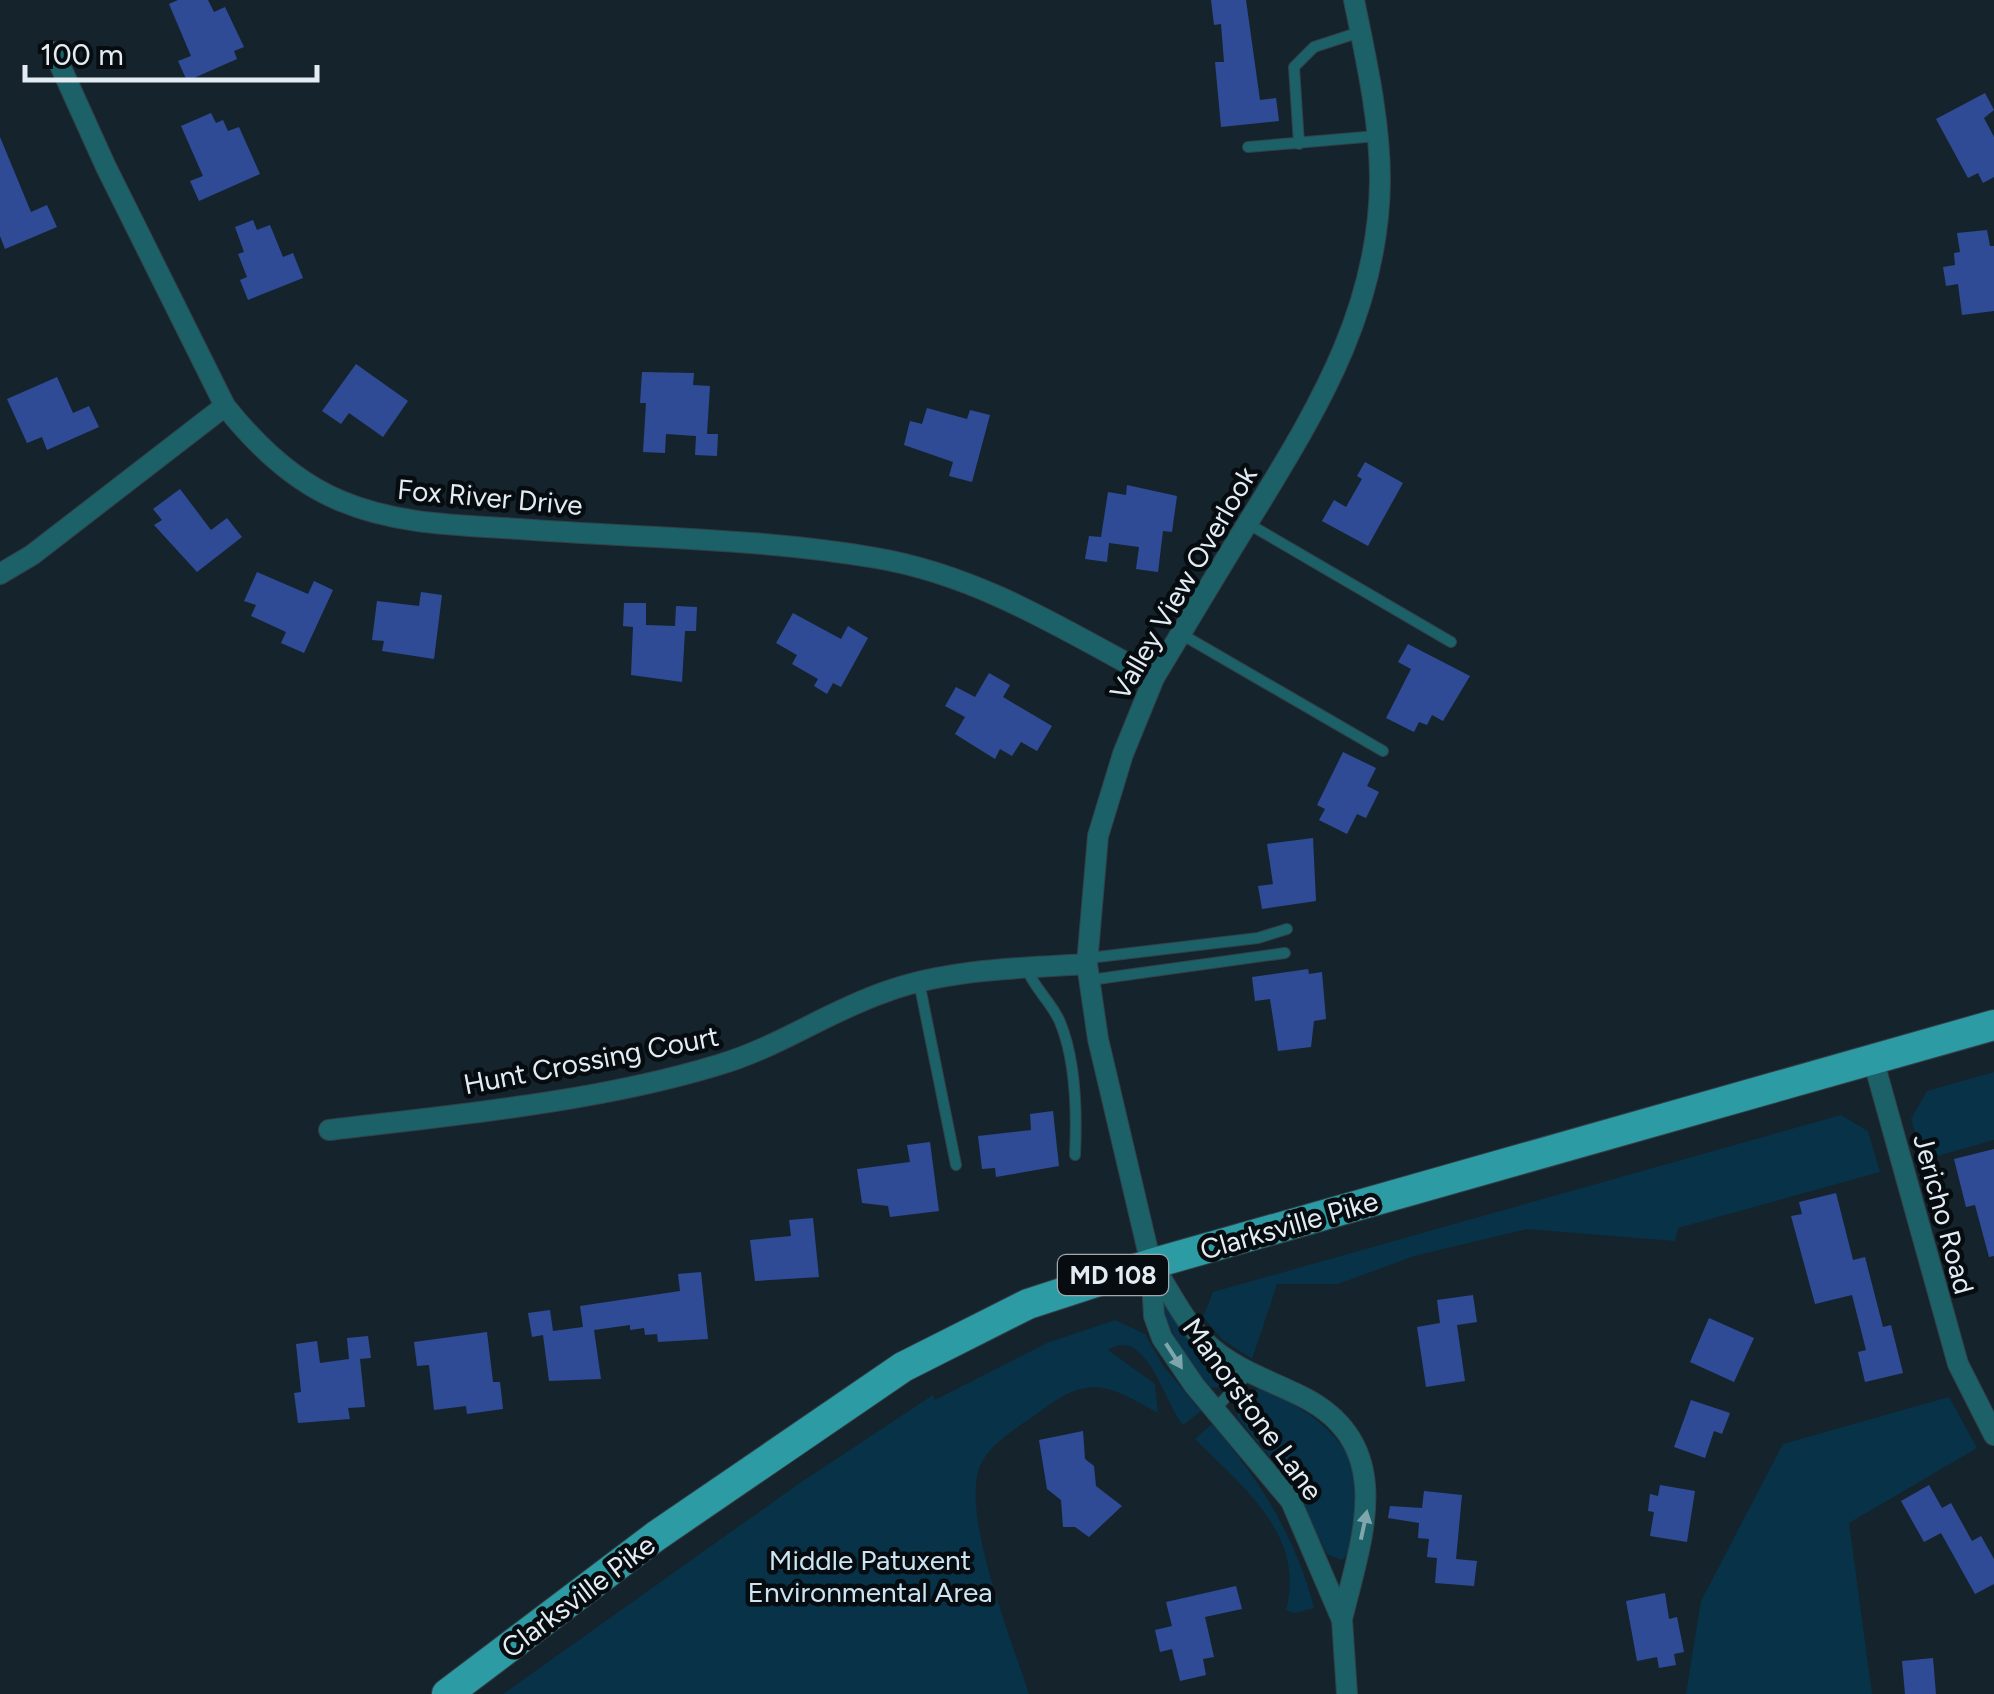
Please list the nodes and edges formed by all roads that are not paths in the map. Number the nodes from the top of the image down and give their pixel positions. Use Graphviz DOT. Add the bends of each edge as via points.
graph roads {
  1 [pos="1354,0"];
  2 [pos="1360,32"];
  3 [pos="54,52"];
  4 [pos="1377,136"];
  5 [pos="1300,144"];
  6 [pos="1248,147"];
  7 [pos="225,406"];
  8 [pos="1248,524"];
  9 [pos="0,574"];
  10 [pos="1180,634"];
  11 [pos="1452,642"];
  12 [pos="1154,678"];
  13 [pos="1383,751"];
  14 [pos="1287,929"];
  15 [pos="1285,953"];
  16 [pos="1027,968"];
  17 [pos="1088,968"];
  18 [pos="919,982"];
  19 [pos="1994,1025"];
  20 [pos="1873,1059"];
  21 [pos="329,1130"];
  22 [pos="1075,1155"];
  23 [pos="956,1165"];
  24 [pos="1152,1264"];
  25 [pos="1248,1374"];
  26 [pos="1216,1408"];
  27 [pos="1994,1435"];
  28 [pos="1342,1620"];
  29 [pos="448,1694"];
  30 [pos="1347,1694"];
  1 -- 2 [label="street, Valley View Overlook"];
  2 -- 4 [label="street, Valley View Overlook"];
  2 -- 5 [label="lane" via="1314,47 1294,67"];
  3 -- 7 [label="street, Fox River Drive"];
  4 -- 5 [label="lane"];
  4 -- 8 [label="street, Valley View Overlook" via="1376,235 1356,325 1316,410"];
  5 -- 6 [label="lane"];
  7 -- 9 [label="street"];
  7 -- 12 [label="street, Fox River Drive" via="305,482 373,513 414,522 825,550 907,564 976,585"];
  8 -- 10 [label="street, Valley View Overlook"];
  8 -- 11 [label="lane"];
  10 -- 12 [label="street, Valley View Overlook"];
  10 -- 13 [label="lane"];
  12 -- 17 [label="street, Valley View Overlook" via="1098,836"];
  14 -- 17 [label="lane"];
  15 -- 17 [label="lane"];
  16 -- 17 [label="street, Hunt Crossing Court"];
  16 -- 18 [label="street, Hunt Crossing Court"];
  16 -- 22 [label="lane" via="1065,1041"];
  17 -- 24 [label="street, Valley View Overlook" via="1098,1039"];
  18 -- 21 [label="street, Hunt Crossing Court" via="853,1004 749,1055 679,1076 483,1112"];
  18 -- 23 [label="lane"];
  19 -- 20 [label="main road, Clarksville Pike / MD 108"];
  20 -- 24 [label="main road, Clarksville Pike / MD 108"];
  20 -- 27 [label="street, Jericho Road" via="1958,1364"];
  24 -- 25 [label="street, Manorstone Lane" via="1204,1341"];
  24 -- 26 [label="street, Manorstone Lane, one-way" via="1162,1338"];
  24 -- 29 [label="main road, Clarksville Pike / MD 108" via="1028,1304 904,1367 656,1536"];
  25 -- 26 [label="lane"];
  28 -- 25 [label="street, Manorstone Lane, one-way" via="1367,1514 1365,1470 1327,1412"];
  26 -- 28 [label="street, Manorstone Lane" via="1291,1501"];
  28 -- 30 [label="street, Manorstone Lane"];
}
